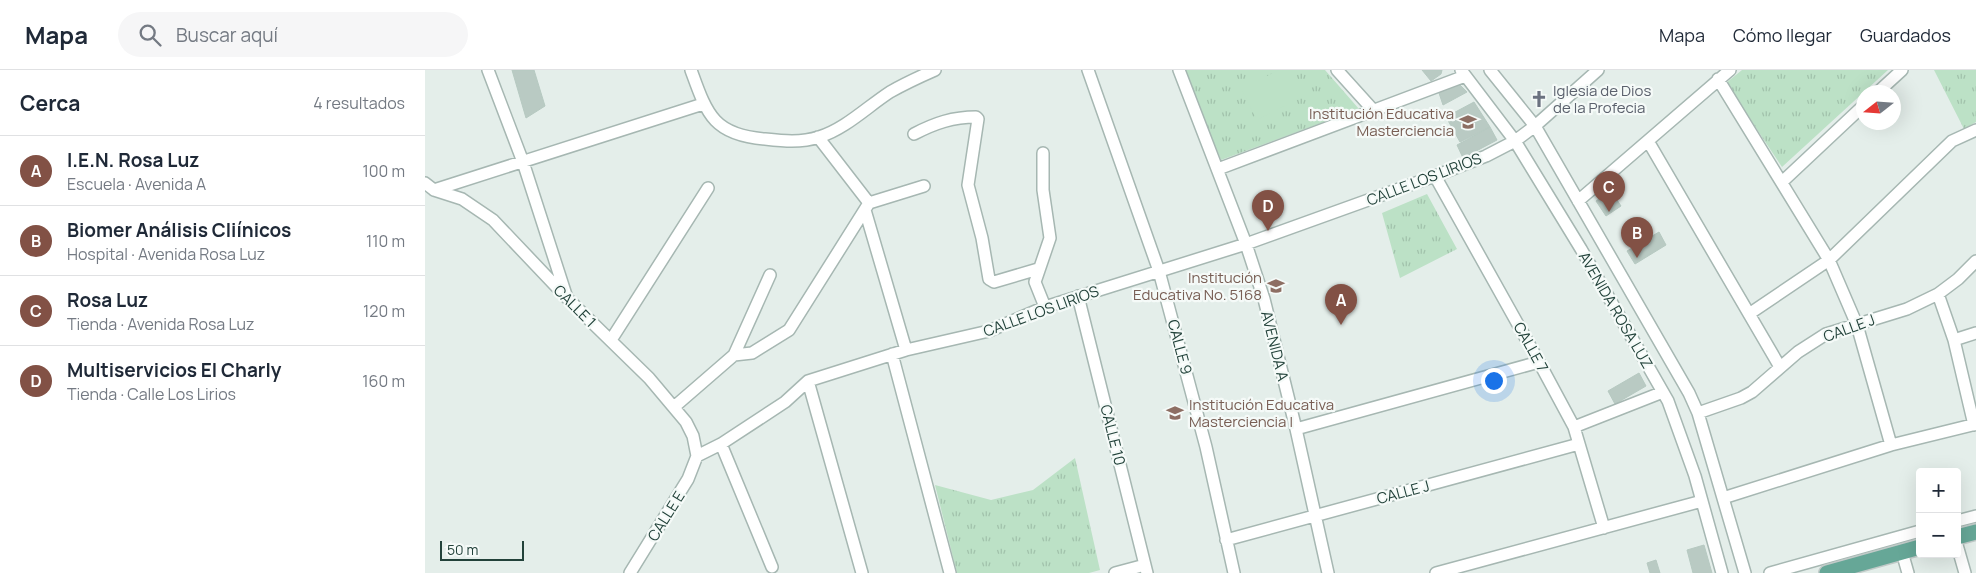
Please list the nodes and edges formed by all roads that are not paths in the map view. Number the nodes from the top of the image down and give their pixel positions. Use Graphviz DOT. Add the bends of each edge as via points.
graph roads {
  1 [pos="488,70"];
  2 [pos="691,70"];
  3 [pos="935,70"];
  4 [pos="1089,70"];
  5 [pos="1179,70"];
  6 [pos="1337,70"];
  7 [pos="1490,70"];
  8 [pos="1598,70"];
  9 [pos="1729,70"];
  10 [pos="1902,70"];
  11 [pos="1463,73"];
  12 [pos="1717,79"];
  13 [pos="1886,85"];
  14 [pos="703,104"];
  15 [pos="1374,111"];
  16 [pos="1856,113"];
  17 [pos="1535,126"];
  18 [pos="1976,130"];
  19 [pos="915,134"];
  20 [pos="818,137"];
  21 [pos="1515,141"];
  22 [pos="1648,141"];
  23 [pos="1043,153"];
  24 [pos="523,162"];
  25 [pos="1218,169"];
  26 [pos="1435,176"];
  27 [pos="1782,182"];
  28 [pos="430,186"];
  29 [pos="923,186"];
  30 [pos="709,188"];
  31 [pos="1578,201"];
  32 [pos="867,207"];
  33 [pos="1246,244"];
  34 [pos="1829,260"];
  35 [pos="1976,261"];
  36 [pos="1038,270"];
  37 [pos="1159,271"];
  38 [pos="770,274"];
  39 [pos="1938,294"];
  40 [pos="1078,296"];
  41 [pos="568,299"];
  42 [pos="1045,306"];
  43 [pos="1749,314"];
  44 [pos="1857,324"];
  45 [pos="1976,333"];
  46 [pos="611,340"];
  47 [pos="1954,340"];
  48 [pos="906,350"];
  49 [pos="893,354"];
  50 [pos="734,355"];
  51 [pos="1539,362"];
  52 [pos="1780,367"];
  53 [pos="808,381"];
  54 [pos="1663,392"];
  55 [pos="674,407"];
  56 [pos="1698,413"];
  57 [pos="1975,424"];
  58 [pos="1574,427"];
  59 [pos="1296,429"];
  60 [pos="721,444"];
  61 [pos="1579,444"];
  62 [pos="1891,445"];
  63 [pos="697,456"];
  64 [pos="1723,498"];
  65 [pos="1702,501"];
  66 [pos="1315,516"];
  67 [pos="1976,516"];
  68 [pos="1961,520"];
  69 [pos="1604,528"];
  70 [pos="1916,532"];
  71 [pos="1976,532"];
  72 [pos="1961,536"];
  73 [pos="1227,540"];
  74 [pos="1916,548"];
  75 [pos="1902,552"];
  76 [pos="1961,558"];
  77 [pos="772,567"];
  78 [pos="1146,569"];
  79 [pos="630,573"];
  80 [pos="862,573"];
  81 [pos="950,573"];
  82 [pos="1115,573"];
  83 [pos="1234,573"];
  84 [pos="1328,573"];
  85 [pos="1436,573"];
  86 [pos="1722,573"];
  87 [pos="1745,573"];
  88 [pos="1770,573"];
  89 [pos="1831,573"];
  90 [pos="1908,573"];
  91 [pos="1965,573"];
  1 -- 24 [label="street"];
  2 -- 14 [label="street"];
  3 -- 20 [label="street" via="890,92"];
  4 -- 37 [label="street, CALLE 9"];
  5 -- 25 [label="street, AVENIDA A"];
  6 -- 15 [label="street"];
  7 -- 17 [label="street, AVENIDA ROSA LUZ"];
  8 -- 17 [label="street, CALLE LOS LIRIOS"];
  9 -- 12 [label="street"];
  10 -- 13 [label="street"];
  11 -- 15 [label="street"];
  11 -- 21 [label="street, AVENIDA ROSA LUZ"];
  12 -- 22 [label="street"];
  12 -- 27 [label="street"];
  14 -- 20 [label="street" via="714,120 739,135 790,141"];
  14 -- 24 [label="street"];
  15 -- 25 [label="street"];
  16 -- 27 [label="street"];
  17 -- 21 [label="street, CALLE LOS LIRIOS"];
  17 -- 31 [label="street, AVENIDA ROSA LUZ"];
  18 -- 34 [label="street" via="1952,141"];
  19 -- 36 [label="street" via="930,125 957,117 978,119 968,185 989,279 995,282"];
  20 -- 32 [label="street"];
  21 -- 26 [label="street, CALLE LOS LIRIOS"];
  21 -- 54 [label="street, AVENIDA ROSA LUZ"];
  22 -- 31 [label="street"];
  22 -- 43 [label="street"];
  23 -- 36 [label="street" via="1043,190 1050,238"];
  24 -- 28 [label="street"];
  24 -- 41 [label="street"];
  25 -- 33 [label="street, AVENIDA A"];
  26 -- 33 [label="street, CALLE LOS LIRIOS"];
  26 -- 51 [label="street, CALLE 7"];
  27 -- 34 [label="street"];
  28 -- 41 [label="street, CALLE 1" via="462,199 493,220"];
  29 -- 32 [label="street"];
  30 -- 46 [label="street"];
  31 -- 56 [label="street, AVENIDA ROSA LUZ" via="1677,370"];
  32 -- 48 [label="street"];
  32 -- 50 [label="street" via="789,330 752,354"];
  33 -- 37 [label="street, CALLE LOS LIRIOS"];
  33 -- 59 [label="street, AVENIDA A" via="1264,299"];
  34 -- 43 [label="street"];
  34 -- 44 [label="street"];
  35 -- 39 [label="street, CALLE J"];
  36 -- 42 [label="street" via="1035,282"];
  37 -- 40 [label="street, CALLE LOS LIRIOS"];
  37 -- 73 [label="street, CALLE 9"];
  38 -- 50 [label="street"];
  39 -- 44 [label="street, CALLE J"];
  39 -- 47 [label="street"];
  40 -- 42 [label="street, CALLE LOS LIRIOS"];
  40 -- 78 [label="street, CALLE 10"];
  41 -- 46 [label="street, CALLE 1"];
  42 -- 48 [label="street, CALLE LOS LIRIOS" via="989,330"];
  43 -- 52 [label="street"];
  44 -- 52 [label="street, CALLE J" via="1819,338"];
  44 -- 62 [label="street"];
  45 -- 47 [label="street"];
  46 -- 55 [label="street, CALLE 1"];
  47 -- 57 [label="street"];
  48 -- 49 [label="street, CALLE LOS LIRIOS"];
  49 -- 53 [label="street, CALLE LOS LIRIOS"];
  49 -- 81 [label="street"];
  50 -- 55 [label="street"];
  51 -- 58 [label="street, CALLE 7"];
  51 -- 59 [label="street"];
  52 -- 56 [label="street, CALLE J" via="1741,398"];
  53 -- 60 [label="street, CALLE LOS LIRIOS" via="785,402"];
  53 -- 80 [label="street"];
  54 -- 58 [label="street"];
  54 -- 65 [label="street, AVENIDA ROSA LUZ"];
  55 -- 63 [label="street, CALLE 1" via="693,436"];
  56 -- 64 [label="street, AVENIDA ROSA LUZ"];
  57 -- 62 [label="street"];
  58 -- 61 [label="street, CALLE 7"];
  59 -- 66 [label="street, AVENIDA A"];
  60 -- 63 [label="street, CALLE LOS LIRIOS"];
  60 -- 77 [label="street"];
  61 -- 66 [label="street, CALLE J"];
  61 -- 69 [label="street, CALLE 7"];
  62 -- 64 [label="street"];
  63 -- 79 [label="street, CALLE E" via="688,478"];
  64 -- 87 [label="street, AVENIDA ROSA LUZ"];
  65 -- 69 [label="street"];
  65 -- 86 [label="street, AVENIDA ROSA LUZ"];
  66 -- 73 [label="street, CALLE J"];
  66 -- 84 [label="street, AVENIDA A"];
  67 -- 68 [label="street"];
  69 -- 85 [label="street"];
  70 -- 88 [label="street"];
  71 -- 72 [label="main road"];
  73 -- 83 [label="street, CALLE 9"];
  74 -- 75 [label="main road"];
  75 -- 89 [label="main road"];
  75 -- 90 [label="street"];
  76 -- 91 [label="street"];
  78 -- 82 [label="street"];
}
